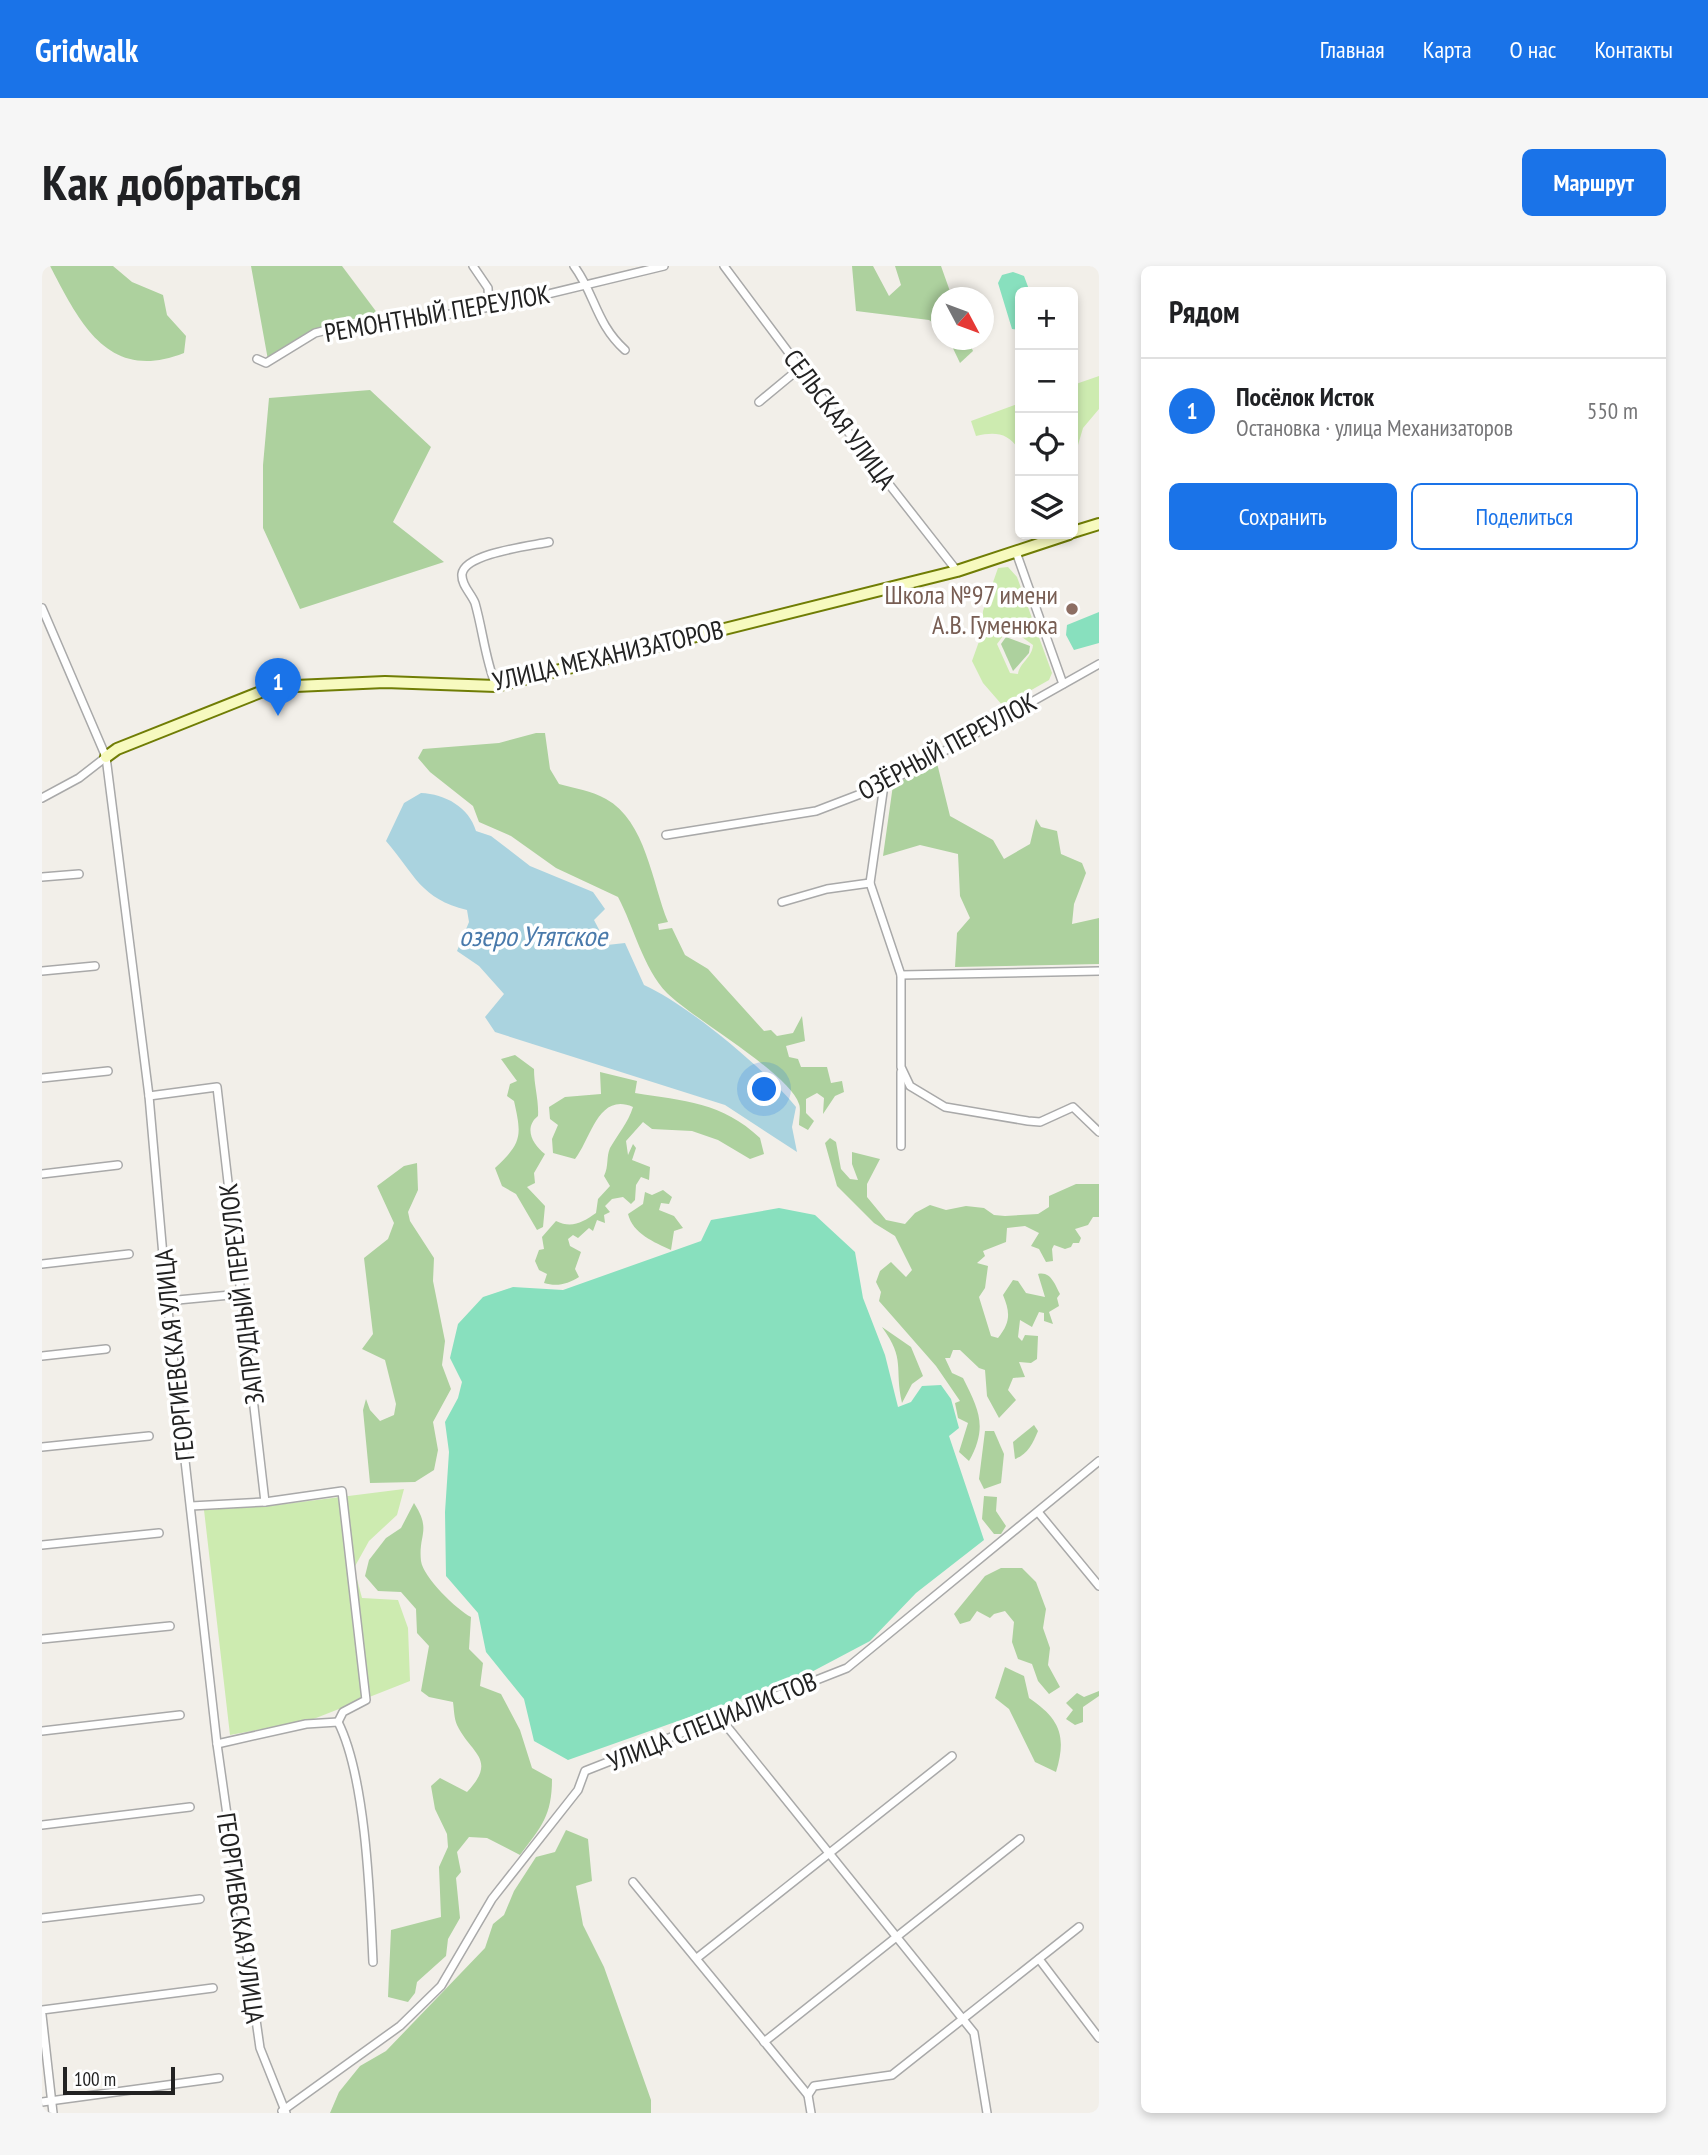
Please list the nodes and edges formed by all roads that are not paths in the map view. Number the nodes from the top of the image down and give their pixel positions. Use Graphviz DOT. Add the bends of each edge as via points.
graph roads {
  1 [pos="473,266"];
  2 [pos="574,266"];
  3 [pos="664,266"];
  4 [pos="724,266"];
  5 [pos="588,285"];
  6 [pos="489,307"];
  7 [pos="625,349"];
  8 [pos="257,359"];
  9 [pos="800,368"];
  10 [pos="759,402"];
  11 [pos="1099,524"];
  12 [pos="1078,531"];
  13 [pos="1054,539"];
  14 [pos="549,542"];
  15 [pos="1016,552"];
  16 [pos="957,571"];
  17 [pos="42,608"];
  18 [pos="1099,664"];
  19 [pos="1062,684"];
  20 [pos="496,686"];
  21 [pos="106,757"];
  22 [pos="884,785"];
  23 [pos="42,798"];
  24 [pos="666,835"];
  25 [pos="79,874"];
  26 [pos="42,877"];
  27 [pos="870,883"];
  28 [pos="782,902"];
  29 [pos="95,966"];
  30 [pos="42,971"];
  31 [pos="1099,971"];
  32 [pos="901,975"];
  33 [pos="901,1067"];
  34 [pos="108,1071"];
  35 [pos="42,1078"];
  36 [pos="149,1096"];
  37 [pos="1099,1132"];
  38 [pos="901,1146"];
  39 [pos="118,1165"];
  40 [pos="42,1174"];
  41 [pos="129,1254"];
  42 [pos="42,1264"];
  43 [pos="241,1294"];
  44 [pos="167,1301"];
  45 [pos="106,1349"];
  46 [pos="42,1356"];
  47 [pos="149,1436"];
  48 [pos="42,1447"];
  49 [pos="1099,1461"];
  50 [pos="265,1502"];
  51 [pos="191,1506"];
  52 [pos="1038,1511"];
  53 [pos="159,1533"];
  54 [pos="42,1545"];
  55 [pos="1099,1586"];
  56 [pos="170,1626"];
  57 [pos="42,1639"];
  58 [pos="180,1715"];
  59 [pos="721,1719"];
  60 [pos="338,1722"];
  61 [pos="42,1731"];
  62 [pos="217,1744"];
  63 [pos="952,1756"];
  64 [pos="190,1807"];
  65 [pos="42,1825"];
  66 [pos="1020,1839"];
  67 [pos="830,1853"];
  68 [pos="633,1882"];
  69 [pos="200,1899"];
  70 [pos="42,1918"];
  71 [pos="1079,1927"];
  72 [pos="898,1936"];
  73 [pos="697,1958"];
  74 [pos="1039,1959"];
  75 [pos="373,1962"];
  76 [pos="214,1988"];
  77 [pos="42,2010"];
  78 [pos="42,2015"];
  79 [pos="963,2019"];
  80 [pos="1099,2038"];
  81 [pos="764,2042"];
  82 [pos="219,2078"];
  83 [pos="808,2095"];
  84 [pos="51,2101"];
  85 [pos="42,2102"];
  86 [pos="284,2112"];
  87 [pos="53,2113"];
  88 [pos="811,2113"];
  89 [pos="987,2113"];
  1 -- 6 [label="street" via="488,288"];
  2 -- 5 [label="street"];
  3 -- 5 [label="street, РЕМОНТНЫЙ ПЕРЕУЛОК"];
  4 -- 9 [label="street, СЕЛЬСКАЯ УЛИЦА"];
  5 -- 6 [label="street, РЕМОНТНЫЙ ПЕРЕУЛОК"];
  5 -- 7 [label="street" via="593,309"];
  6 -- 8 [label="street, РЕМОНТНЫЙ ПЕРЕУЛОК" via="343,326 315,334 266,363"];
  9 -- 10 [label="street"];
  9 -- 16 [label="street, СЕЛЬСКАЯ УЛИЦА"];
  11 -- 12 [label="street, УЛИЦА МЕХАНИЗАТОРОВ"];
  13 -- 15 [label="street, УЛИЦА МЕХАНИЗАТОРОВ"];
  14 -- 20 [label="street" via="479,557 462,572"];
  15 -- 16 [label="street, УЛИЦА МЕХАНИЗАТОРОВ"];
  15 -- 19 [label="street"];
  16 -- 20 [label="street, УЛИЦА МЕХАНИЗАТОРОВ"];
  17 -- 21 [label="street, ГЕОРГИЕВСКАЯ УЛИЦА"];
  18 -- 19 [label="street, ОЗЁРНЫЙ ПЕРЕУЛОК"];
  19 -- 22 [label="street, ОЗЁРНЫЙ ПЕРЕУЛОК"];
  20 -- 21 [label="street, УЛИЦА МЕХАНИЗАТОРОВ" via="384,682 272,688"];
  21 -- 23 [label="street"];
  21 -- 36 [label="street, ГЕОРГИЕВСКАЯ УЛИЦА"];
  22 -- 24 [label="street, ОЗЁРНЫЙ ПЕРЕУЛОК" via="816,811"];
  22 -- 27 [label="street"];
  25 -- 26 [label="street"];
  27 -- 28 [label="street"];
  27 -- 32 [label="street"];
  29 -- 30 [label="street"];
  31 -- 32 [label="street"];
  32 -- 33 [label="street"];
  33 -- 37 [label="street" via="910,1086 945,1107 1040,1122 1073,1107"];
  33 -- 38 [label="street"];
  34 -- 35 [label="street"];
  36 -- 43 [label="street, ЗАПРУДНЫЙ ПЕРЕУЛОК" via="218,1087"];
  36 -- 44 [label="street, ГЕОРГИЕВСКАЯ УЛИЦА"];
  39 -- 40 [label="street"];
  41 -- 42 [label="street"];
  43 -- 44 [label="street"];
  43 -- 50 [label="street, ЗАПРУДНЫЙ ПЕРЕУЛОК"];
  44 -- 51 [label="street, ГЕОРГИЕВСКАЯ УЛИЦА"];
  45 -- 46 [label="street"];
  47 -- 48 [label="street"];
  49 -- 52 [label="street, УЛИЦА СПЕЦИАЛИСТОВ"];
  50 -- 51 [label="street"];
  50 -- 60 [label="street" via="342,1491 366,1700 343,1712"];
  51 -- 62 [label="street, ГЕОРГИЕВСКАЯ УЛИЦА"];
  52 -- 55 [label="street"];
  52 -- 59 [label="street, УЛИЦА СПЕЦИАЛИСТОВ" via="847,1668"];
  53 -- 54 [label="street"];
  56 -- 57 [label="street"];
  58 -- 61 [label="street"];
  59 -- 67 [label="street"];
  59 -- 86 [label="street, УЛИЦА СПЕЦИАЛИСТОВ" via="585,1771 578,1790 492,1899 441,1986 400,2026"];
  60 -- 62 [label="street" via="306,1724"];
  60 -- 75 [label="street" via="355,1782"];
  62 -- 86 [label="street, ГЕОРГИЕВСКАЯ УЛИЦА" via="260,2048"];
  63 -- 67 [label="street"];
  64 -- 65 [label="street"];
  66 -- 72 [label="street"];
  67 -- 72 [label="street"];
  67 -- 73 [label="street"];
  68 -- 73 [label="street"];
  69 -- 70 [label="street"];
  71 -- 74 [label="street"];
  72 -- 79 [label="street"];
  72 -- 81 [label="street"];
  73 -- 81 [label="street"];
  74 -- 79 [label="street"];
  74 -- 80 [label="street"];
  76 -- 77 [label="street"];
  78 -- 84 [label="street"];
  79 -- 83 [label="street" via="892,2074 814,2087"];
  79 -- 89 [label="street" via="974,2033"];
  81 -- 83 [label="street"];
  82 -- 84 [label="street"];
  83 -- 88 [label="street"];
  84 -- 85 [label="street"];
  84 -- 87 [label="street"];
}
